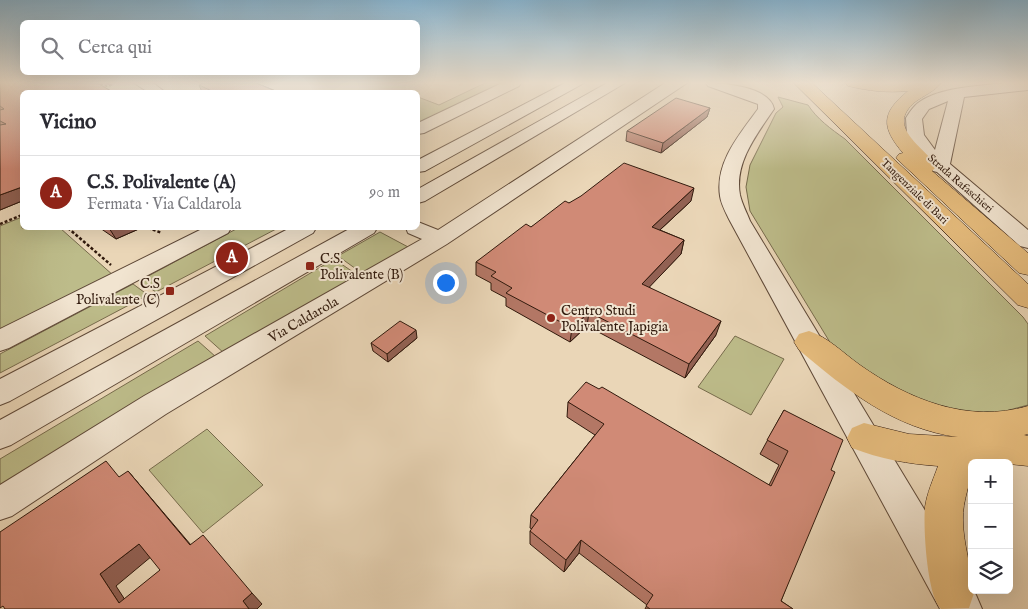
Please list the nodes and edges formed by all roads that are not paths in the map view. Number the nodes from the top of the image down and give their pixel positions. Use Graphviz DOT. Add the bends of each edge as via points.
graph roads {
  1 [pos="455,111"];
  2 [pos="523,111"];
  3 [pos="568,111"];
  4 [pos="632,111"];
  5 [pos="764,111"];
  6 [pos="832,111"];
  7 [pos="855,111"];
  8 [pos="897,111"];
  9 [pos="920,111"];
  10 [pos="953,111"];
  11 [pos="420,128"];
  12 [pos="420,166"];
  13 [pos="940,167"];
  14 [pos="425,193"];
  15 [pos="934,210"];
  16 [pos="963,210"];
  17 [pos="216,230"];
  18 [pos="301,230"];
  19 [pos="362,230"];
  20 [pos="420,230"];
  21 [pos="439,239"];
  22 [pos="1028,241"];
  23 [pos="1028,267"];
  24 [pos="1028,299"];
  25 [pos="1028,318"];
  26 [pos="0,341"];
  27 [pos="809,342"];
  28 [pos="0,393"];
  29 [pos="930,418"];
  30 [pos="1028,420"];
  31 [pos="0,436"];
  32 [pos="864,438"];
  33 [pos="1028,450"];
  34 [pos="966,453"];
  35 [pos="0,504"];
  36 [pos="958,601"];
  1 -- 11 [label="street"];
  2 -- 12 [label="street"];
  3 -- 14 [label="street"];
  4 -- 21 [label="street, Via Caldarola"];
  5 -- 27 [label="street" via="740,148 730,180 730,196 740,221"];
  6 -- 15 [label="highway, Tangenziale di Bari"];
  7 -- 16 [label="highway, Tangenziale di Bari"];
  8 -- 16 [label="highway" via="900,138 931,169"];
  9 -- 13 [label="street, Strada Rafaschieri" via="914,119 914,134 921,147"];
  10 -- 13 [label="street"];
  13 -- 22 [label="street, Strada Rafaschieri"];
  15 -- 24 [label="highway, Tangenziale di Bari"];
  15 -- 25 [label="highway" via="978,266"];
  16 -- 23 [label="highway, Tangenziale di Bari"];
  17 -- 26 [label="street"];
  18 -- 28 [label="street"];
  19 -- 31 [label="street"];
  20 -- 21 [label="street"];
  21 -- 35 [label="street, Via Caldarola" via="155,405"];
  27 -- 29 [label="highway" via="855,379 897,405"];
  27 -- 32 [label="street"];
  29 -- 30 [label="highway" via="958,424 1008,427"];
  29 -- 32 [label="highway" via="888,421"];
  32 -- 34 [label="highway" via="909,450"];
  32 -- 36 [label="street"];
  33 -- 34 [label="highway" via="998,448"];
  34 -- 36 [label="highway" via="951,479 944,508 943,530"];
}
